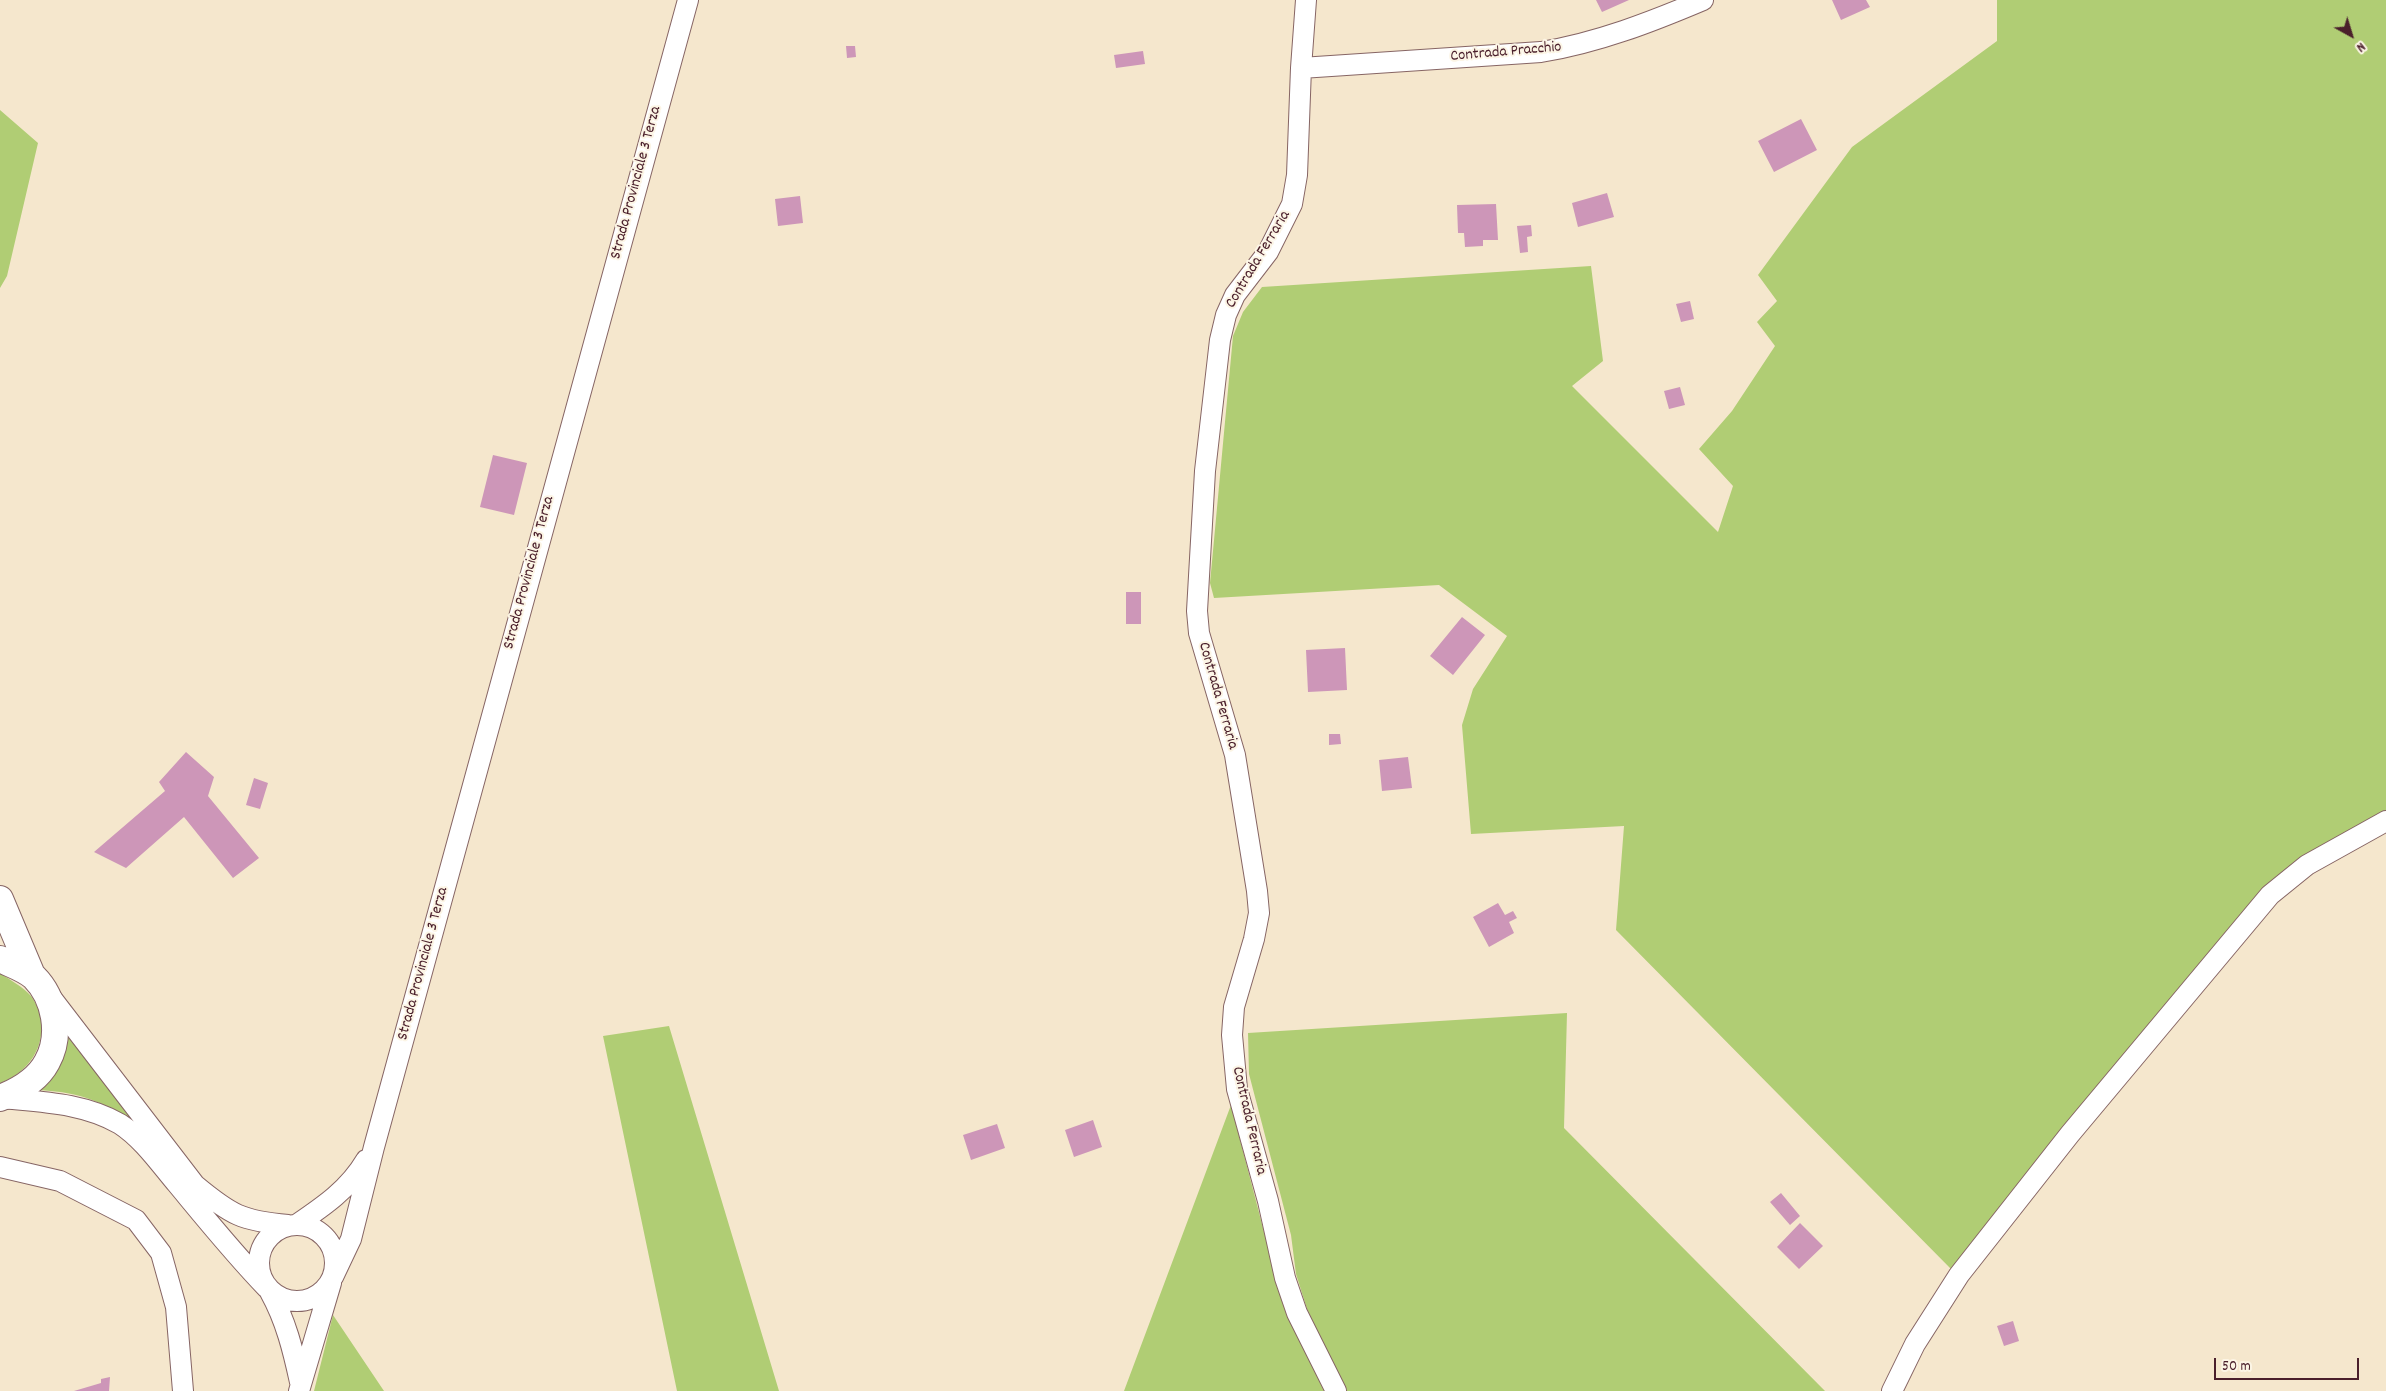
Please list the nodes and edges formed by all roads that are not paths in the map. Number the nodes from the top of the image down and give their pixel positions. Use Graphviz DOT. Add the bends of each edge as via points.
graph roads {
  1 [pos="688,0"];
  2 [pos="1306,0"];
  3 [pos="1704,0"];
  4 [pos="1301,68"];
  5 [pos="2386,822"];
  6 [pos="0,899"];
  7 [pos="0,959"];
  8 [pos="39,983"];
  9 [pos="1,1098"];
  10 [pos="374,1147"];
  11 [pos="0,1167"];
  12 [pos="292,1225"];
  13 [pos="332,1280"];
  14 [pos="269,1290"];
  15 [pos="300,1387"];
  16 [pos="183,1391"];
  17 [pos="1336,1391"];
  18 [pos="1892,1391"];
  1 -- 10 [label="street, Strada Provinciale 3 Terza"];
  2 -- 4 [label="street, Contrada Ferraria"];
  3 -- 4 [label="street, Contrada Pracchio" via="1572,47 1541,52"];
  4 -- 17 [label="street, Contrada Ferraria" via="1297,175 1292,204 1268,252 1235,295 1220,340 1205,471 1197,611 1199,633 1235,754 1258,891 1259,913 1254,939 1234,1007 1232,1035 1237,1088 1285,1278 1297,1313"];
  5 -- 18 [label="street" via="2307,865 2270,894 2070,1134 1959,1275 1915,1344"];
  6 -- 8 [label="main road"];
  7 -- 8 [label="main road"];
  8 -- 9 [label="main road" via="52,1011 56,1035 48,1062 32,1081"];
  8 -- 12 [label="street" via="195,1185 238,1217"];
  9 -- 14 [label="street" via="65,1104 120,1124 144,1144"];
  10 -- 12 [label="street" via="359,1173 339,1194"];
  10 -- 13 [label="street" via="351,1239"];
  11 -- 16 [label="street" via="60,1181 136,1220 161,1253 176,1307"];
  12 -- 13 [label="street" via="311,1227 324,1235 336,1262"];
  12 -- 14 [label="street" via="276,1230 260,1250 260,1276"];
  13 -- 14 [label="street" via="323,1292 299,1302 286,1300"];
  13 -- 15 [label="street"];
  14 -- 15 [label="street" via="282,1313 291,1341"];
}
